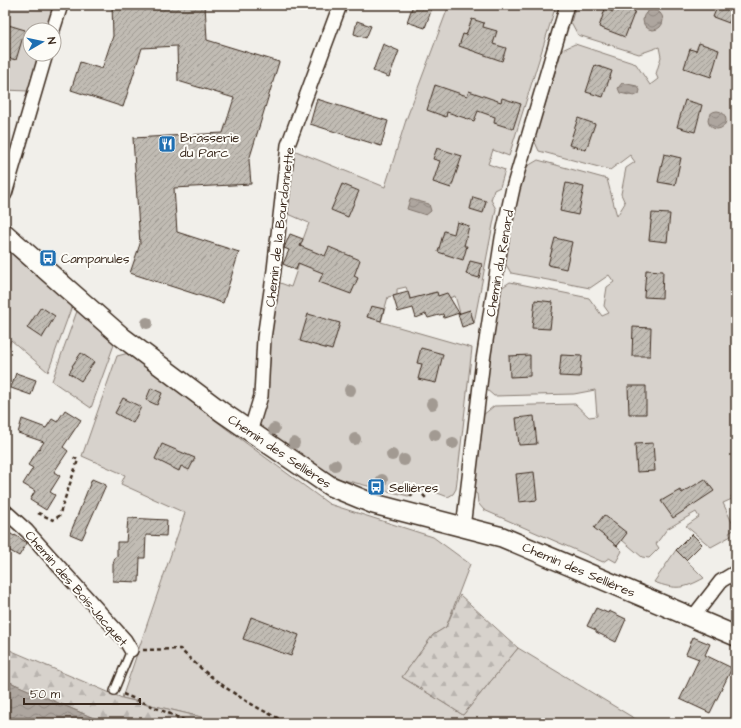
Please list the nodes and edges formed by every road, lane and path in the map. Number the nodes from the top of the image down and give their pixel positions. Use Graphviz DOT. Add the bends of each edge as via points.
graph roads {
  1 [pos="61,5"];
  2 [pos="340,5"];
  3 [pos="567,5"];
  4 [pos="56,22"];
  5 [pos="44,62"];
  6 [pos="5,194"];
  7 [pos="5,234"];
  8 [pos="250,432"];
  9 [pos="71,456"];
  10 [pos="5,511"];
  11 [pos="38,513"];
  12 [pos="463,528"];
  13 [pos="736,572"];
  14 [pos="693,617"];
  15 [pos="736,636"];
  16 [pos="131,650"];
  17 [pos="114,691"];
  18 [pos="189,723"];
  19 [pos="289,723"];
  1 -- 4 [label="street"];
  2 -- 8 [label="street, Chemin de la Bourdonnette" via="288,145 264,338 261,396"];
  3 -- 12 [label="street, Chemin du Renard" via="513,188 502,238 483,360"];
  5 -- 6 [label="street"];
  7 -- 8 [label="street, Chemin des Sellières" via="122,337"];
  8 -- 12 [label="street, Chemin des Sellières" via="311,474 348,495"];
  9 -- 11 [label="path" via="78,460 58,516 53,520"];
  10 -- 16 [label="street, Chemin des Bois-Jacquet" via="27,531 125,640"];
  12 -- 14 [label="street, Chemin des Sellières" via="502,537"];
  13 -- 14 [label="street" via="721,581"];
  14 -- 15 [label="street, Chemin des Sellières"];
  16 -- 17 [label="lane"];
  16 -- 19 [label="path" via="180,649 242,699"];
  17 -- 18 [label="path"];
}
